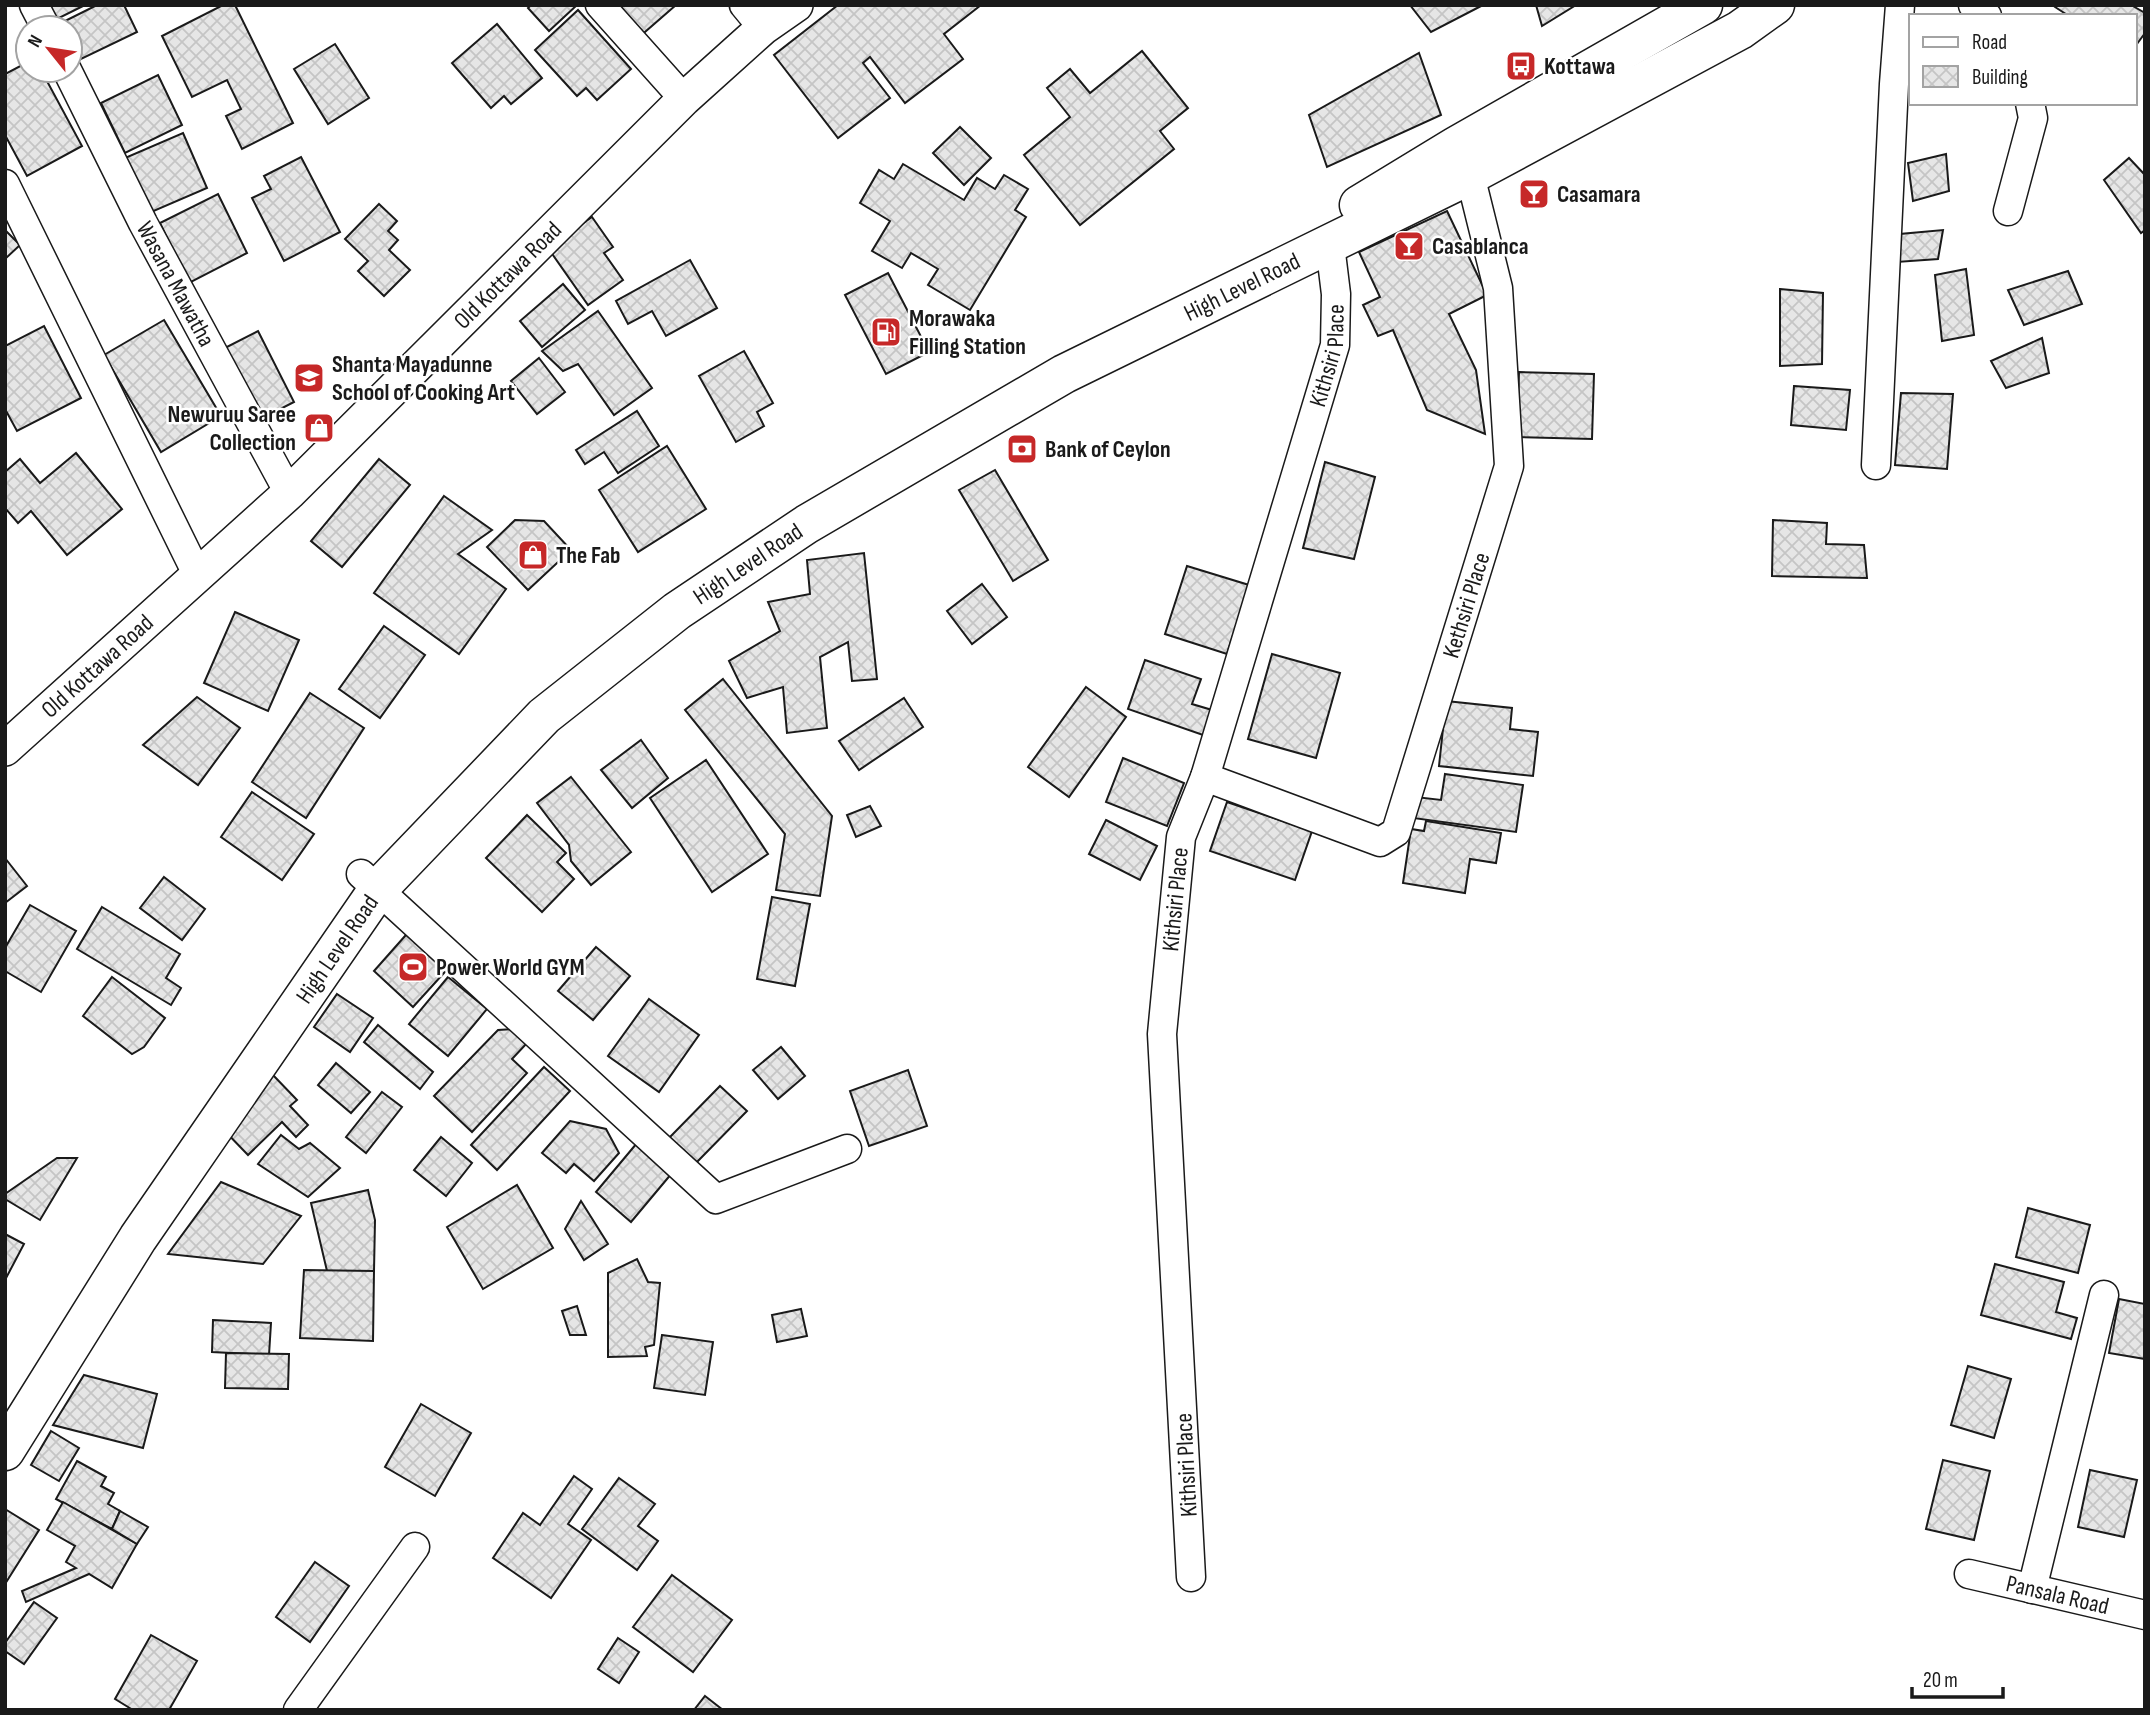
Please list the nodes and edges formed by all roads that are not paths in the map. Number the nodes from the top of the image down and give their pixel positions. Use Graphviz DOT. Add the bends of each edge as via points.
graph roads {
  1 [pos="600,5"];
  2 [pos="796,5"];
  3 [pos="1703,5"];
  4 [pos="1775,5"];
  5 [pos="1900,5"];
  6 [pos="754,17"];
  7 [pos="74,84"];
  8 [pos="684,99"];
  9 [pos="2030,105"];
  10 [pos="1470,175"];
  11 [pos="5,184"];
  12 [pos="2008,211"];
  13 [pos="1330,245"];
  14 [pos="1876,465"];
  15 [pos="289,494"];
  16 [pos="198,576"];
  17 [pos="5,749"];
  18 [pos="1205,777"];
  19 [pos="370,881"];
  20 [pos="847,1149"];
  21 [pos="2104,1295"];
  22 [pos="5,1409"];
  23 [pos="5,1451"];
  24 [pos="415,1546"];
  25 [pos="1969,1574"];
  26 [pos="1191,1577"];
  27 [pos="2032,1589"];
  28 [pos="2144,1614"];
  29 [pos="298,1710"];
  1 -- 8 [label="street"];
  2 -- 6 [label="street, Old Kottawa Road"];
  3 -- 19 [label="highway, High Level Road" via="1367,201 1053,354 795,505 664,592 528,699"];
  4 -- 10 [label="highway, High Level Road" via="1740,30"];
  5 -- 14 [label="street"];
  6 -- 8 [label="street, Old Kottawa Road"];
  7 -- 15 [label="street, Wasana Mawatha"];
  8 -- 15 [label="street, Old Kottawa Road"];
  9 -- 12 [label="street" via="2033,118"];
  10 -- 13 [label="highway, High Level Road"];
  10 -- 18 [label="street, Kethsiri Place" via="1498,288 1509,466 1396,832 1380,842"];
  11 -- 16 [label="street"];
  13 -- 18 [label="street, Kithsiri Place" via="1336,294 1335,345"];
  13 -- 19 [label="highway, High Level Road" via="1064,374 807,524 677,611 544,716"];
  15 -- 16 [label="street, Old Kottawa Road"];
  16 -- 17 [label="street, Old Kottawa Road"];
  18 -- 26 [label="street, Kithsiri Place" via="1181,837 1162,1034"];
  19 -- 20 [label="street" via="716,1199"];
  19 -- 22 [label="highway, High Level Road" via="119,1225"];
  19 -- 23 [label="highway, High Level Road"];
  21 -- 27 [label="street"];
  24 -- 29 [label="street"];
  25 -- 27 [label="street, Pansala Road"];
  27 -- 28 [label="street, Pansala Road"];
}
